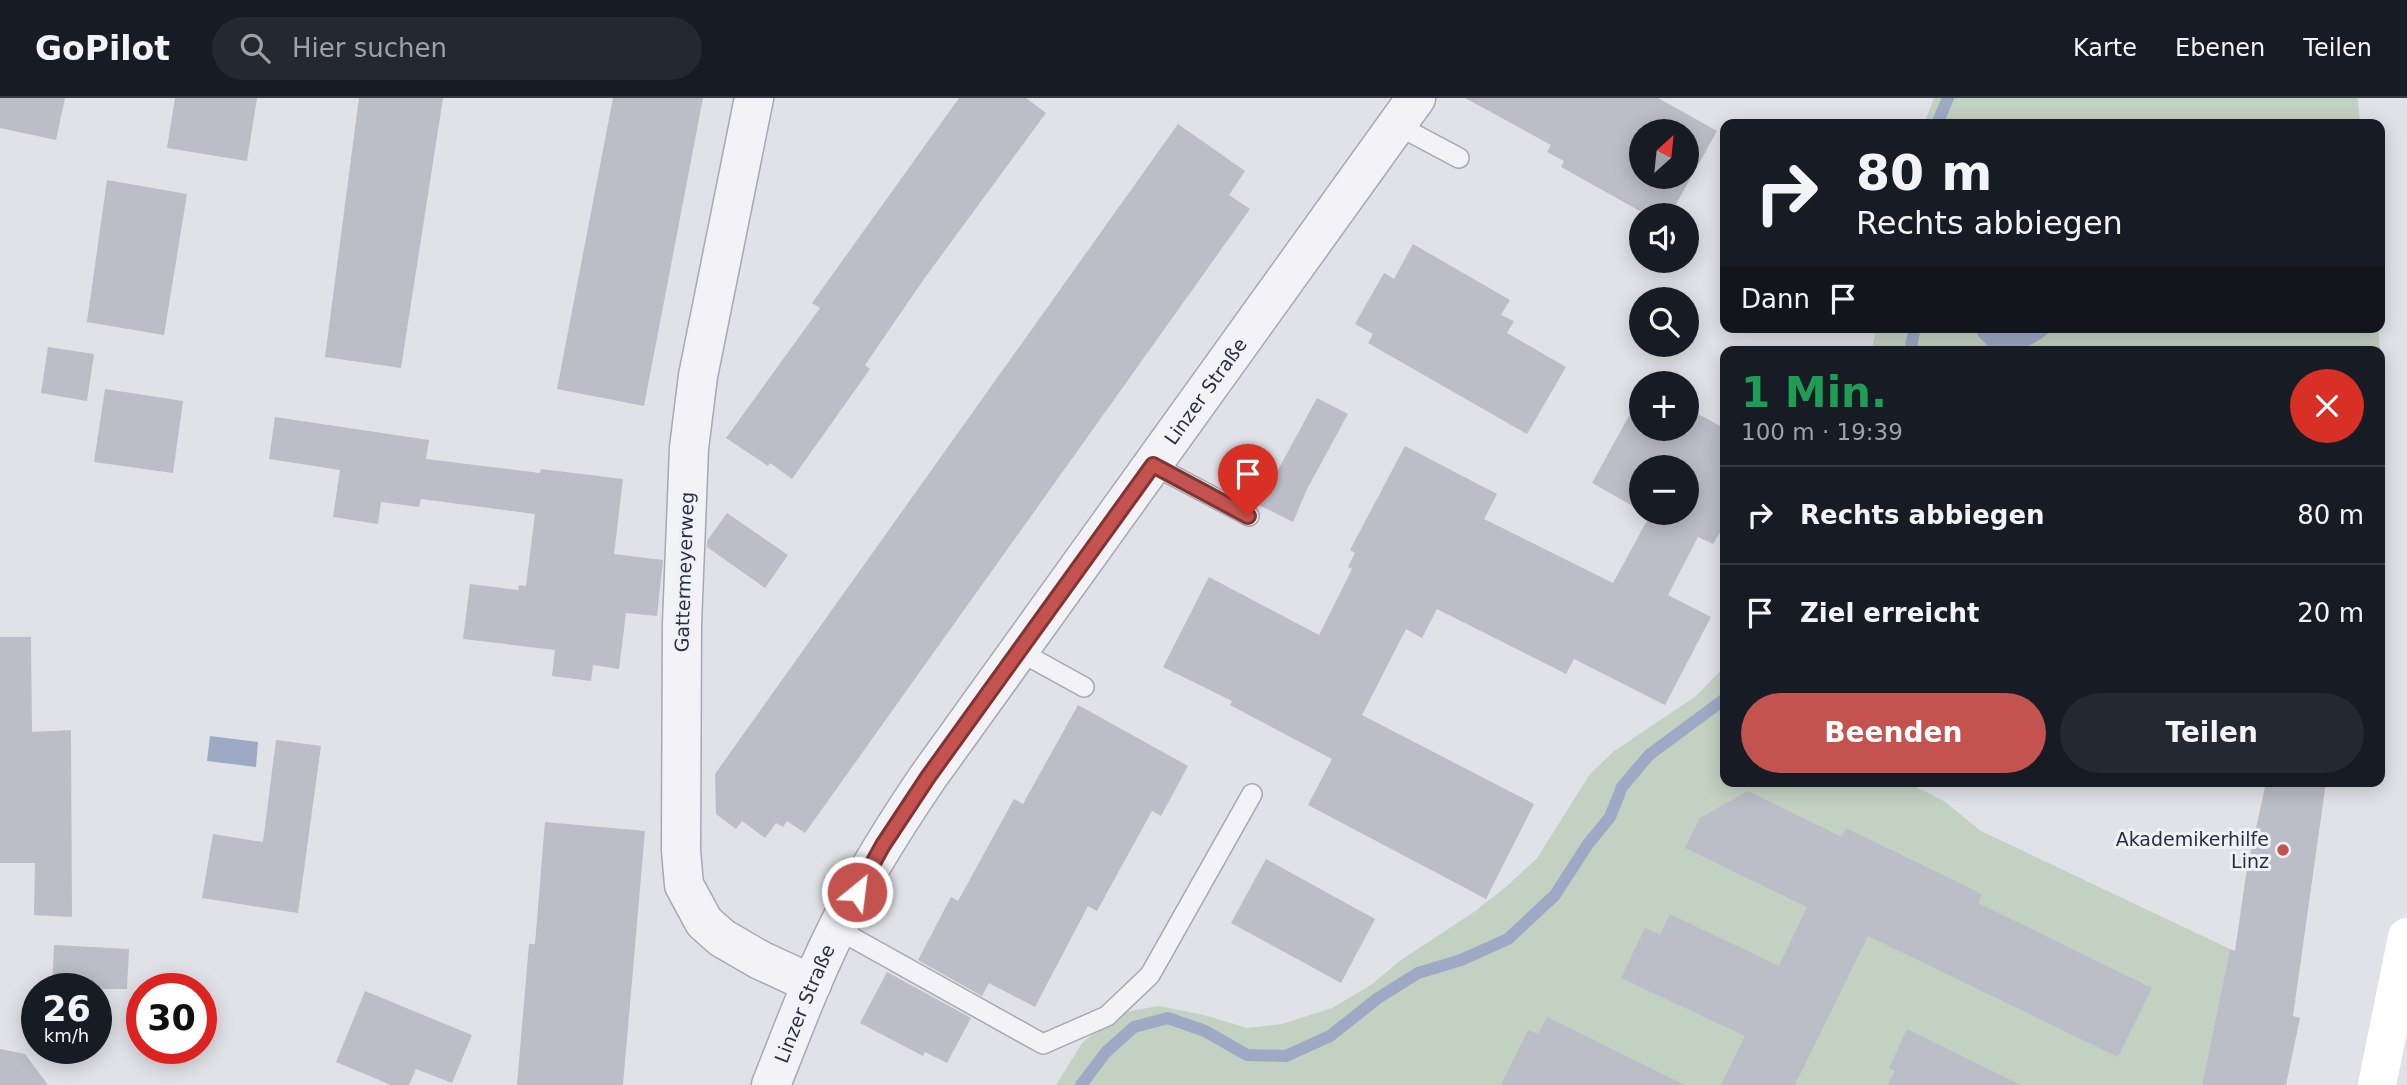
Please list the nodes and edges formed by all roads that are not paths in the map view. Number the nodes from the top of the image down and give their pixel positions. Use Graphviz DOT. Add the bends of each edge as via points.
graph roads {
  1 [pos="754,98"];
  2 [pos="1406,112"];
  3 [pos="1459,159"];
  4 [pos="1153,465"];
  5 [pos="1248,516"];
  6 [pos="1019,651"];
  7 [pos="1084,687"];
  8 [pos="1252,794"];
  9 [pos="837,929"];
  10 [pos="2407,937"];
  11 [pos="811,984"];
  12 [pos="771,1085"];
  13 [pos="2377,1085"];
  1 -- 11 [label="street, Gattermeyerweg" via="698,376 688,448 681,850 684,885 704,922 760,960"];
  2 -- 3 [label="lane"];
  2 -- 4 [label="street, Linzer Straße"];
  4 -- 5 [label="lane"];
  4 -- 6 [label="street, Linzer Straße"];
  6 -- 7 [label="lane"];
  6 -- 9 [label="street, Linzer Straße" via="883,845"];
  8 -- 9 [label="lane" via="1150,975 1107,1016 1043,1044"];
  9 -- 11 [label="street, Linzer Straße"];
  10 -- 13 [label="street"];
  11 -- 12 [label="street, Linzer Straße"];
}
